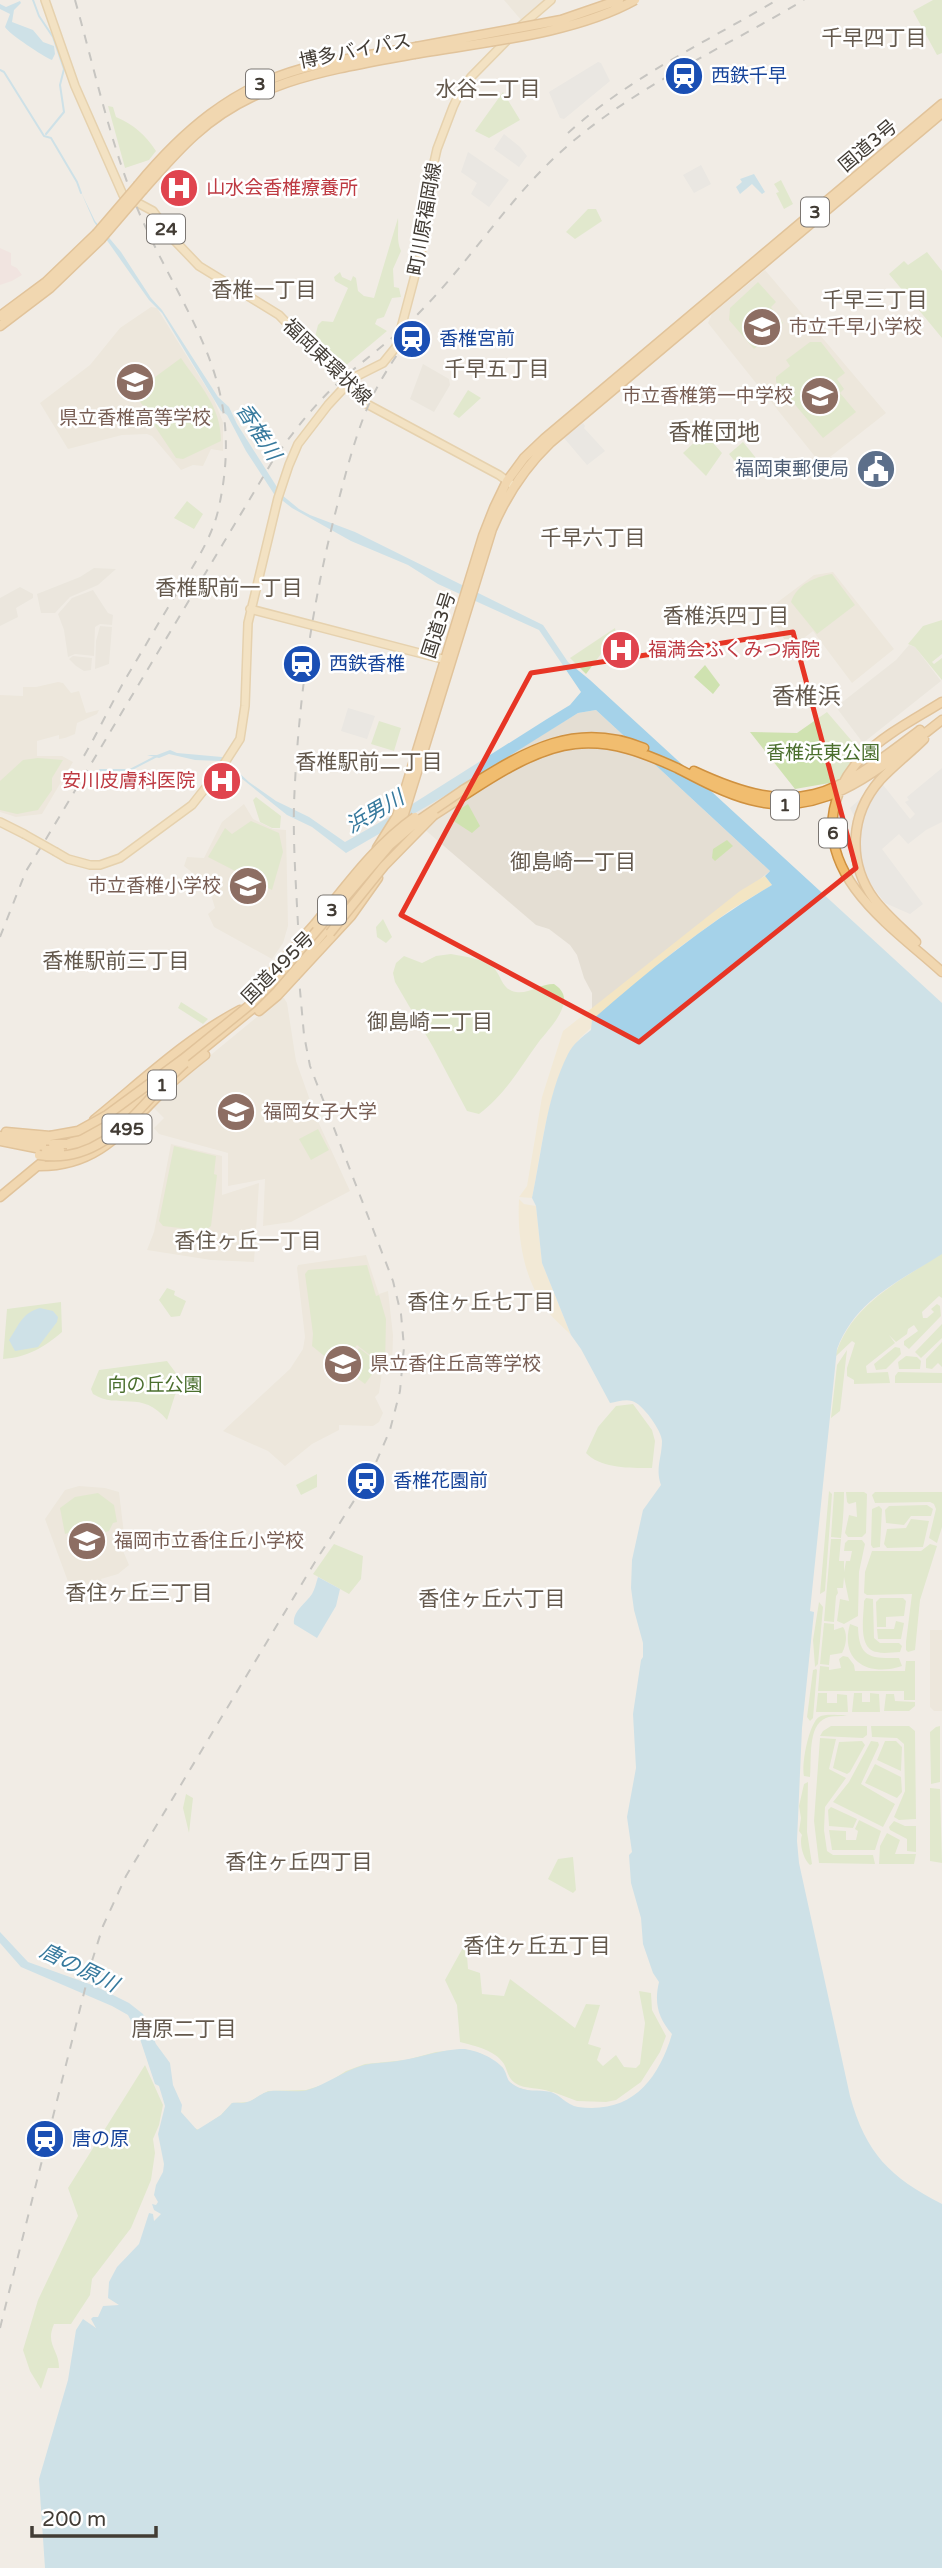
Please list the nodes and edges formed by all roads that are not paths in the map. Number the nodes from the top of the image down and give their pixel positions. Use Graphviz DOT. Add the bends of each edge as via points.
graph roads {
  1 [pos="45,0"];
  2 [pos="551,0"];
  3 [pos="619,0"];
  4 [pos="635,0"];
  5 [pos="415,51"];
  6 [pos="942,104"];
  7 [pos="942,113"];
  8 [pos="99,236"];
  9 [pos="0,316"];
  10 [pos="0,326"];
  11 [pos="346,386"];
  12 [pos="510,484"];
  13 [pos="250,609"];
  14 [pos="448,660"];
  15 [pos="942,702"];
  16 [pos="942,713"];
  17 [pos="942,722"];
  18 [pos="463,790"];
  19 [pos="403,810"];
  20 [pos="434,815"];
  21 [pos="0,822"];
  22 [pos="353,890"];
  23 [pos="942,965"];
  24 [pos="942,972"];
  25 [pos="289,978"];
  26 [pos="267,982"];
  27 [pos="244,1008"];
  28 [pos="223,1034"];
  29 [pos="198,1060"];
  30 [pos="0,1133"];
  31 [pos="0,1141"];
  32 [pos="52,1147"];
  33 [pos="38,1166"];
  34 [pos="0,1197"];
  1 -- 11 [label="main road, 福岡東環状線 / 24" via="75,86 123,195 153,211 200,266 279,315"];
  2 -- 11 [label="main road, 町川原福岡線" via="460,92 425,198 423,245 398,343 383,363"];
  3 -- 5 [label="highway, 博多バイパス / 3, bridge" via="561,20"];
  4 -- 5 [label="highway, 博多バイパス / 3, bridge" via="563,27"];
  5 -- 8 [label="highway, 博多バイパス / 3, bridge" via="301,69 241,93 192,127 158,161"];
  6 -- 12 [label="highway, 国道3号 / 3" via="545,438 524,458"];
  7 -- 12 [label="highway, 国道3号 / 3" via="550,443"];
  8 -- 9 [label="highway, 博多バイパス / 3"];
  8 -- 10 [label="highway, 博多バイパス / 3" via="50,288"];
  11 -- 12 [label="main road, 福岡東環状線 / 24" via="365,403"];
  11 -- 13 [label="main road, 町川原福岡線" via="298,444 278,498"];
  12 -- 14 [label="highway, 国道3号 / 3" via="483,536"];
  13 -- 14 [label="main road"];
  13 -- 21 [label="main road, 町川原福岡線, bridge" via="240,739 192,805 120,858 106,863 68,859"];
  14 -- 19 [label="highway, 国道3号 / 3"];
  15 -- 24 [label="highway, 6" via="884,739 855,766 837,797 833,827 836,853 850,883"];
  16 -- 18 [label="highway, 1" via="858,775 810,795 777,798 743,792 634,744 596,737 539,747"];
  17 -- 20 [label="highway, 1" via="860,781 810,803 752,801 632,750 584,743 526,760"];
  17 -- 23 [label="highway, 6" via="876,786 861,810 855,840 856,859 875,901"];
  18 -- 22 [label="highway, 1, bridge" via="399,837"];
  18 -- 26 [label="highway, bridge" via="393,832"];
  19 -- 25 [label="highway, 国道3号 / 3" via="400,824 365,883"];
  19 -- 26 [label="highway, 国道3号 / 3" via="359,877"];
  20 -- 22 [label="highway, 1, bridge" via="393,848"];
  20 -- 25 [label="highway, bridge"];
  22 -- 32 [label="highway, 1, bridge" via="251,1004 107,1115"];
  22 -- 32 [label="highway, 1, bridge" via="275,987 170,1076 111,1138 74,1155"];
  25 -- 28 [label="highway, 国道3号 / 3"];
  25 -- 29 [label="highway, 国道495号 / 495" via="277,996"];
  26 -- 27 [label="highway, 国道3号 / 3"];
  27 -- 32 [label="highway, 国道3号 / 3" via="112,1121 83,1138"];
  27 -- 33 [label="highway, 国道495号 / 495" via="185,1046"];
  28 -- 29 [label="highway, 国道495号 / 495"];
  28 -- 32 [label="highway, 国道3号 / 3" via="107,1133 86,1144"];
  29 -- 33 [label="highway, 国道495号 / 495" via="105,1148 53,1166"];
  30 -- 32 [label="highway, 1"];
  31 -- 32 [label="highway, 1" via="22,1146 29,1153"];
  33 -- 34 [label="highway, 国道495号 / 495"];
}
